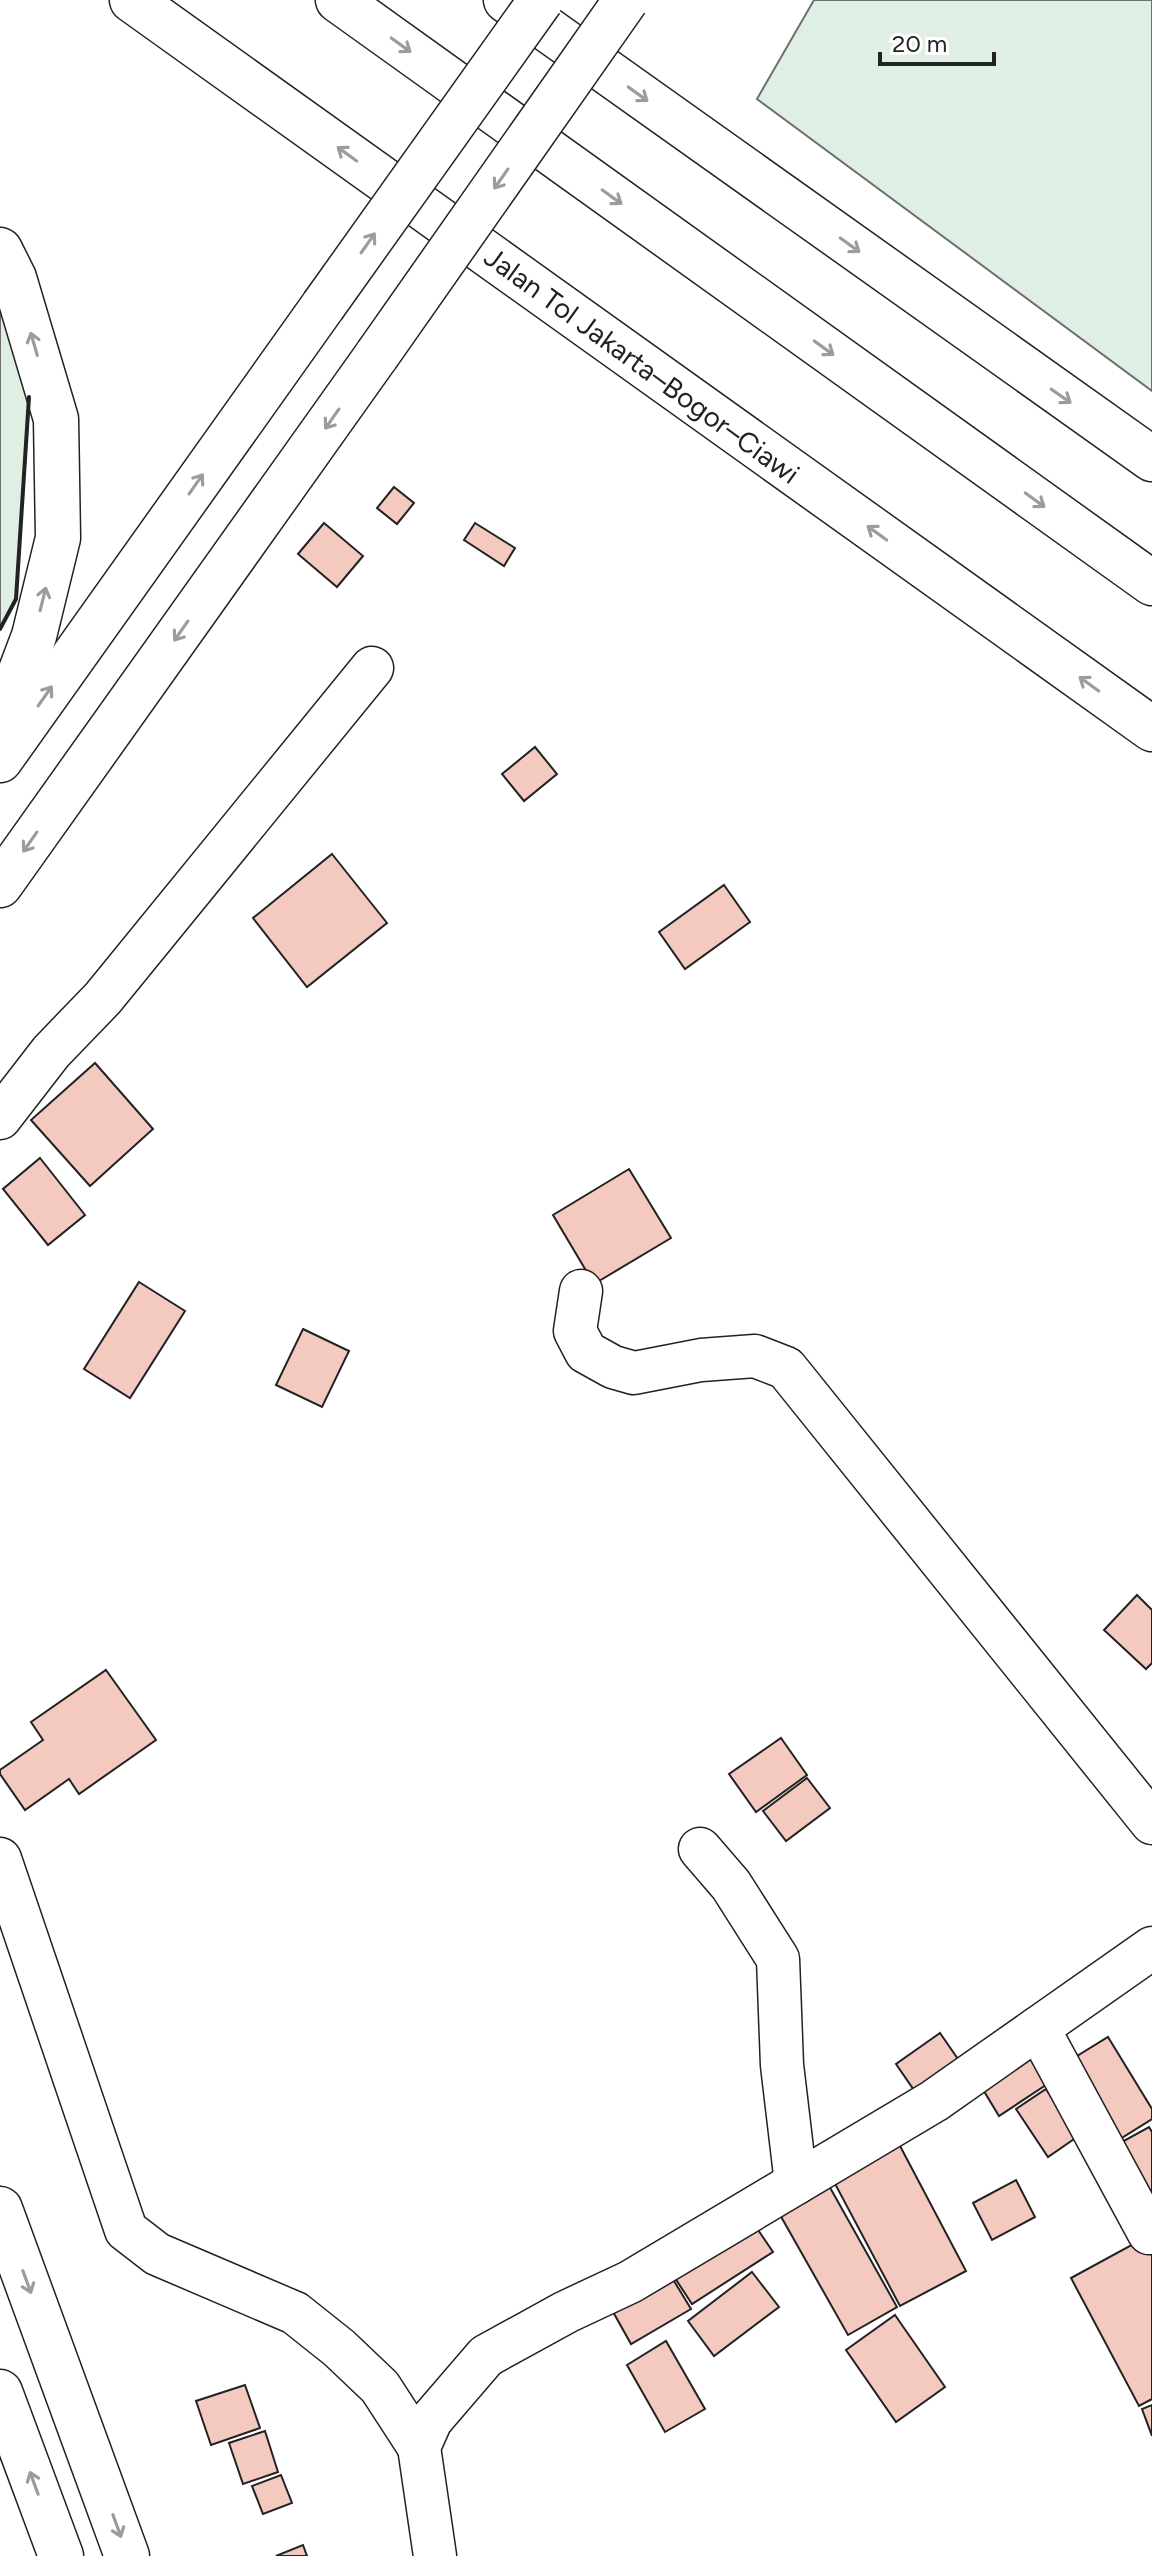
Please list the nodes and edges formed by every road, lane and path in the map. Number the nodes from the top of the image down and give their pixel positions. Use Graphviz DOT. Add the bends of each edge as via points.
graph roads {
  1 [pos="132,0"];
  2 [pos="338,0"];
  3 [pos="506,0"];
  4 [pos="541,0"];
  5 [pos="626,0"];
  6 [pos="0,250"];
  7 [pos="1152,459"];
  8 [pos="1152,583"];
  9 [pos="372,668"];
  10 [pos="0,726"];
  11 [pos="1152,729"];
  12 [pos="0,760"];
  13 [pos="0,885"];
  14 [pos="0,1118"];
  15 [pos="581,1291"];
  16 [pos="1152,1823"];
  17 [pos="700,1849"];
  18 [pos="0,1859"];
  19 [pos="1152,1948"];
  20 [pos="1038,2028"];
  21 [pos="796,2183"];
  22 [pos="0,2209"];
  23 [pos="1149,2233"];
  24 [pos="0,2392"];
  25 [pos="419,2447"];
  26 [pos="61,2556"];
  27 [pos="127,2556"];
  28 [pos="435,2556"];
  11 -- 1 [label="highway, Jalan Tol Jakarta–Bogor–Ciawi, one-way"];
  2 -- 8 [label="highway, one-way"];
  3 -- 7 [label="highway, one-way"];
  12 -- 4 [label="highway, one-way, bridge"];
  5 -- 13 [label="highway, one-way, bridge"];
  10 -- 6 [label="highway, one-way" via="34,636 58,538 56,419 14,278"];
  9 -- 14 [label="street"];
  15 -- 16 [label="street" via="575,1331 586,1352 613,1367 634,1373 755,1356 786,1368"];
  17 -- 21 [label="street" via="731,1885 778,1959 782,2065"];
  18 -- 25 [label="street" via="126,2230 157,2254 295,2313 380,2387"];
  19 -- 20 [label="street"];
  20 -- 21 [label="street" via="934,2101"];
  20 -- 23 [label="street"];
  21 -- 25 [label="street" via="630,2282 486,2356 431,2420"];
  22 -- 27 [label="highway, one-way"];
  26 -- 24 [label="highway, one-way"];
  25 -- 28 [label="street"];
}
